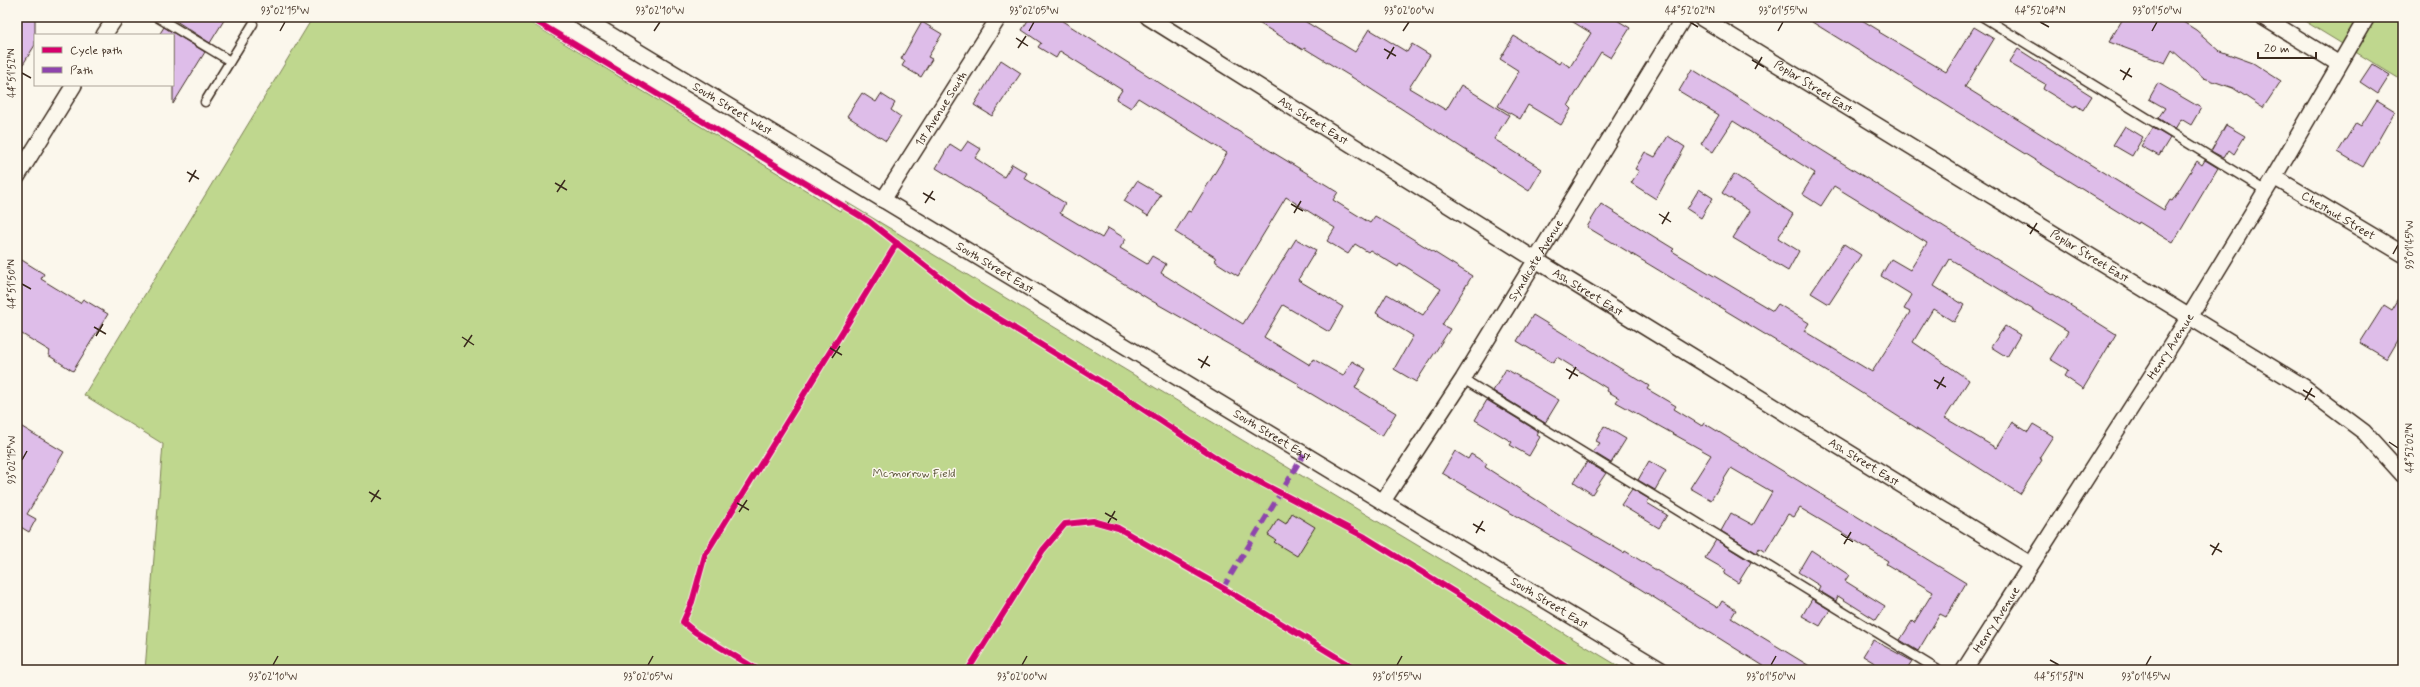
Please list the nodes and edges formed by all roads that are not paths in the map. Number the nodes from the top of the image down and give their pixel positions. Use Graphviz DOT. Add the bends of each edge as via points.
graph roads {
  1 [pos="116,17"];
  2 [pos="157,17"];
  3 [pos="581,17"];
  4 [pos="999,17"];
  5 [pos="1148,17"];
  6 [pos="1684,17"];
  7 [pos="1700,17"];
  8 [pos="1983,17"];
  9 [pos="2263,17"];
  10 [pos="2367,17"];
  11 [pos="253,24"];
  12 [pos="105,34"];
  13 [pos="230,61"];
  14 [pos="2339,64"];
  15 [pos="73,86"];
  16 [pos="205,102"];
  17 [pos="17,177"];
  18 [pos="2274,177"];
  19 [pos="2266,191"];
  20 [pos="883,200"];
  21 [pos="2403,254"];
  22 [pos="1536,260"];
  23 [pos="2189,317"];
  24 [pos="1463,378"];
  25 [pos="2403,475"];
  26 [pos="1383,501"];
  27 [pos="2030,564"];
  28 [pos="1661,670"];
  29 [pos="1938,670"];
  30 [pos="1964,670"];
  1 -- 12 [label="street"];
  2 -- 13 [label="lane"];
  3 -- 20 [label="street, South Street West"];
  4 -- 20 [label="street, 1st Avenue South"];
  5 -- 22 [label="street, Ash Street East"];
  6 -- 22 [label="street, Syndicate Avenue"];
  7 -- 23 [label="street, Poplar Street East"];
  8 -- 19 [label="lane"];
  9 -- 14 [label="street"];
  10 -- 14 [label="street, Henry Avenue"];
  11 -- 13 [label="lane"];
  13 -- 16 [label="lane"];
  14 -- 18 [label="street, Henry Avenue"];
  15 -- 17 [label="street"];
  18 -- 19 [label="street, Henry Avenue"];
  18 -- 21 [label="street, Chestnut Street"];
  19 -- 23 [label="street, Henry Avenue"];
  20 -- 26 [label="street, South Street East"];
  22 -- 24 [label="street, Syndicate Avenue"];
  22 -- 27 [label="street, Ash Street East"];
  23 -- 25 [label="street, Poplar Street East" via="2335,408 2364,432"];
  23 -- 27 [label="street, Henry Avenue"];
  24 -- 26 [label="street, Syndicate Avenue"];
  24 -- 29 [label="lane"];
  26 -- 28 [label="street, South Street East"];
  27 -- 30 [label="street, Henry Avenue"];
}
